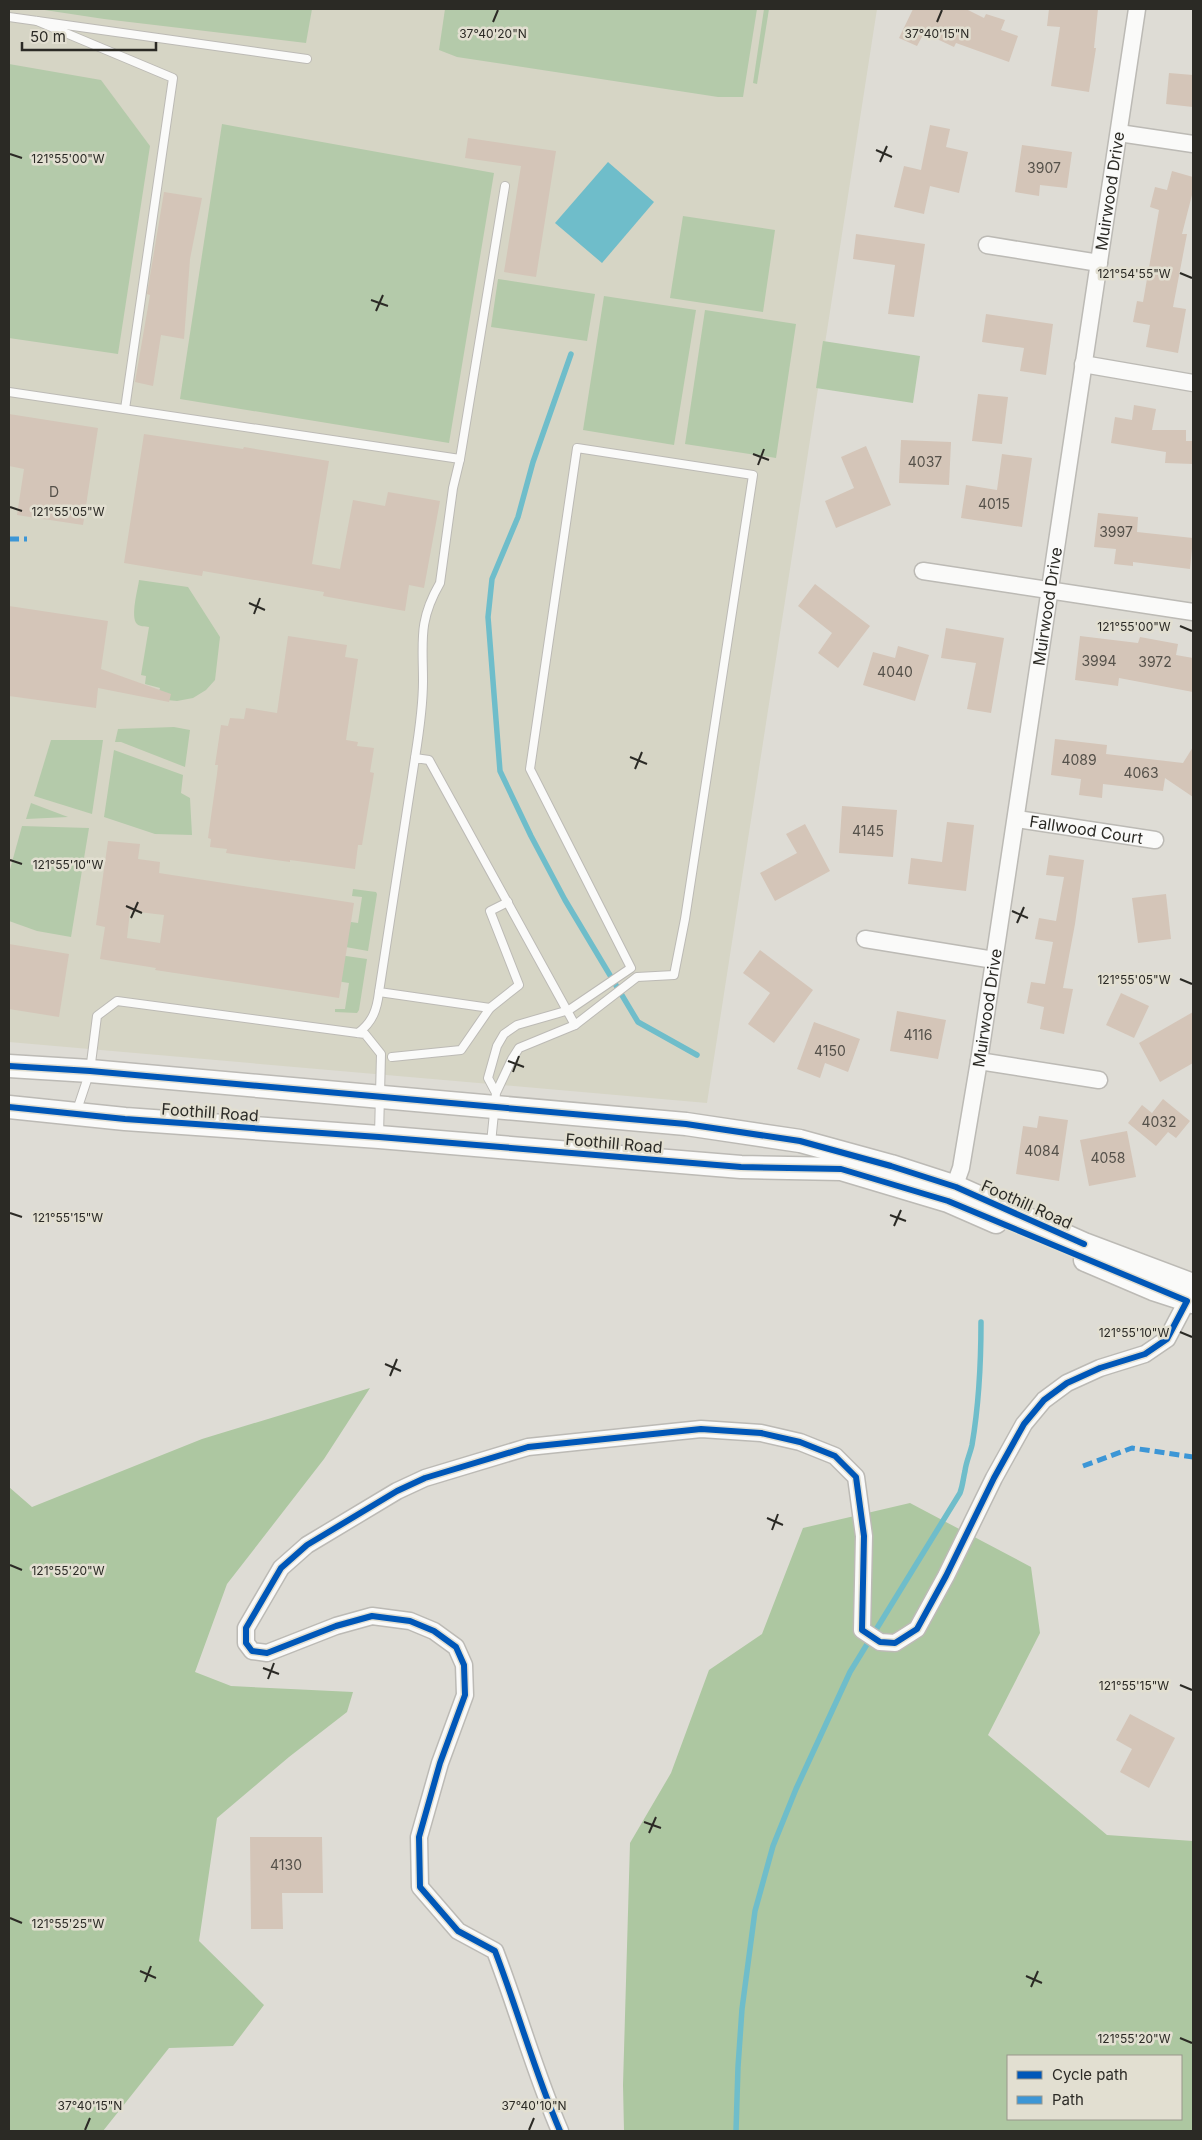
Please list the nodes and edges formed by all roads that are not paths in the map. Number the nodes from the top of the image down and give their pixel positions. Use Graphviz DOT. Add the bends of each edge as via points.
graph roads {
  1 [pos="1137,9"];
  2 [pos="9,17"];
  3 [pos="37,21"];
  4 [pos="307,59"];
  5 [pos="1119,133"];
  6 [pos="1193,144"];
  7 [pos="505,186"];
  8 [pos="987,245"];
  9 [pos="1099,263"];
  10 [pos="1084,364"];
  11 [pos="1193,383"];
  12 [pos="9,392"];
  13 [pos="125,409"];
  14 [pos="460,459"];
  15 [pos="923,571"];
  16 [pos="1050,589"];
  17 [pos="1193,612"];
  18 [pos="414,758"];
  19 [pos="1017,819"];
  20 [pos="1155,840"];
  21 [pos="508,902"];
  22 [pos="865,939"];
  23 [pos="994,960"];
  24 [pos="379,992"];
  25 [pos="490,1008"];
  26 [pos="569,1010"];
  27 [pos="575,1025"];
  28 [pos="358,1033"];
  29 [pos="392,1057"];
  30 [pos="979,1060"];
  31 [pos="9,1066"];
  32 [pos="90,1071"];
  33 [pos="1099,1080"];
  34 [pos="380,1096"];
  35 [pos="495,1100"];
  36 [pos="9,1106"];
  37 [pos="76,1115"];
  38 [pos="379,1137"];
  39 [pos="491,1146"];
  40 [pos="952,1194"];
  41 [pos="1191,1296"];
  42 [pos="560,2131"];
  1 -- 5 [label="street, Muirwood Drive"];
  2 -- 3 [label="lane"];
  3 -- 4 [label="lane"];
  3 -- 13 [label="lane" via="173,78"];
  5 -- 6 [label="street"];
  5 -- 9 [label="street, Muirwood Drive"];
  7 -- 14 [label="lane"];
  8 -- 9 [label="street"];
  9 -- 10 [label="street, Muirwood Drive"];
  10 -- 11 [label="street"];
  10 -- 16 [label="street, Muirwood Drive"];
  12 -- 13 [label="lane"];
  13 -- 14 [label="lane"];
  14 -- 18 [label="lane" via="440,584 423,623 423,682"];
  15 -- 16 [label="street"];
  16 -- 17 [label="street"];
  16 -- 19 [label="street, Muirwood Drive"];
  18 -- 21 [label="lane" via="429,760"];
  18 -- 24 [label="lane"];
  19 -- 20 [label="street, Fallwood Court"];
  19 -- 23 [label="street, Muirwood Drive"];
  21 -- 25 [label="lane" via="490,911 519,984"];
  21 -- 26 [label="lane"];
  22 -- 23 [label="street"];
  23 -- 30 [label="street, Muirwood Drive"];
  24 -- 25 [label="lane"];
  24 -- 28 [label="lane" via="373,1017"];
  25 -- 29 [label="lane" via="461,1050"];
  26 -- 27 [label="lane"];
  26 -- 27 [label="lane" via="631,968 530,769 577,448 753,475 674,975 637,977"];
  26 -- 35 [label="lane" via="517,1026 504,1034 496,1046 488,1078"];
  27 -- 35 [label="lane" via="520,1048"];
  28 -- 32 [label="lane" via="117,1001 97,1016"];
  28 -- 34 [label="lane" via="365,1034 381,1054"];
  30 -- 33 [label="street"];
  30 -- 40 [label="street, Muirwood Drive" via="961,1168"];
  31 -- 32 [label="main road, Foothill Road"];
  32 -- 34 [label="main road, Foothill Road"];
  32 -- 37 [label="lane"];
  34 -- 35 [label="main road, Foothill Road"];
  34 -- 38 [label="lane"];
  35 -- 39 [label="lane"];
  35 -- 40 [label="main road, Foothill Road" via="800,1141 866,1159"];
  36 -- 37 [label="main road, Foothill Road"];
  37 -- 38 [label="main road, Foothill Road"];
  38 -- 39 [label="main road, Foothill Road"];
  39 -- 40 [label="main road, Foothill Road" via="741,1167 842,1170"];
  40 -- 41 [label="main road, Foothill Road" via="1084,1244"];
  41 -- 42 [label="street" via="1167,1340 1146,1354 1100,1368 1067,1383 1044,1400 1024,1424 998,1470 917,1628 895,1642 880,1642 862,1630 864,1536 856,1477 835,1456 800,1442 761,1432 701,1429 528,1447 425,1478 397,1491 307,1546 281,1568 246,1628 246,1643 252,1652 267,1653 336,1626 372,1616 410,1621 434,1631 456,1647 464,1665 465,1696 440,1763 419,1837 420,1887 458,1930 495,1951"];
}
